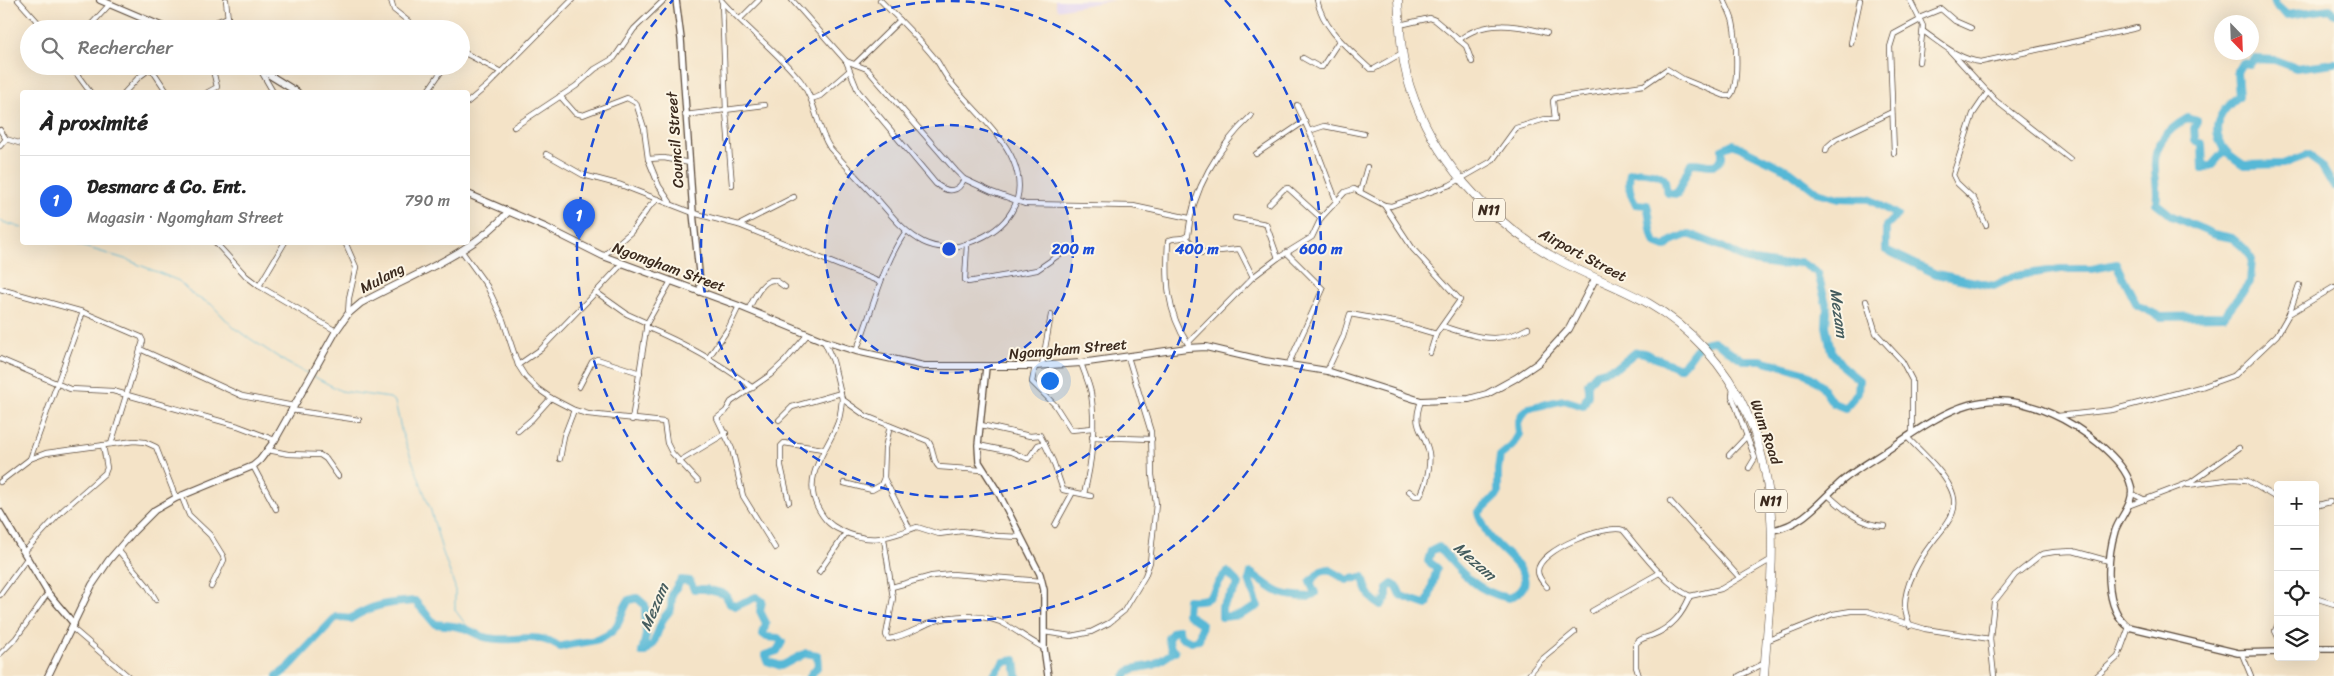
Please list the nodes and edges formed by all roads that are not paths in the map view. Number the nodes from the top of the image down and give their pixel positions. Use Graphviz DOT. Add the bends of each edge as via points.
graph roads {
  1 [pos="18,0"];
  2 [pos="100,0"];
  3 [pos="226,0"];
  4 [pos="390,0"];
  5 [pos="572,0"];
  6 [pos="664,0"];
  7 [pos="676,0"];
  8 [pos="758,0"];
  9 [pos="792,0"];
  10 [pos="880,0"];
  11 [pos="1317,0"];
  12 [pos="1398,0"];
  13 [pos="1724,0"];
  14 [pos="1860,0"];
  15 [pos="1910,0"];
  16 [pos="721,1"];
  17 [pos="109,5"];
  18 [pos="228,17"];
  19 [pos="740,19"];
  20 [pos="1920,19"];
  21 [pos="36,20"];
  22 [pos="95,20"];
  23 [pos="146,20"];
  24 [pos="220,20"];
  25 [pos="228,20"];
  26 [pos="407,20"];
  27 [pos="900,20"];
  28 [pos="1400,25"];
  29 [pos="1971,28"];
  30 [pos="2138,28"];
  31 [pos="1923,31"];
  32 [pos="1548,33"];
  33 [pos="1340,40"];
  34 [pos="1459,40"];
  35 [pos="1851,43"];
  36 [pos="1950,50"];
  37 [pos="1402,53"];
  38 [pos="470,56"];
  39 [pos="1303,58"];
  40 [pos="846,61"];
  41 [pos="1472,62"];
  42 [pos="1919,62"];
  43 [pos="856,64"];
  44 [pos="848,71"];
  45 [pos="501,72"];
  46 [pos="78,75"];
  47 [pos="143,75"];
  48 [pos="157,75"];
  49 [pos="214,75"];
  50 [pos="263,75"];
  51 [pos="272,75"];
  52 [pos="438,75"];
  53 [pos="89,90"];
  54 [pos="127,90"];
  55 [pos="166,90"];
  56 [pos="212,90"];
  57 [pos="273,90"];
  58 [pos="294,90"];
  59 [pos="427,90"];
  60 [pos="1988,92"];
  61 [pos="560,96"];
  62 [pos="811,99"];
  63 [pos="470,100"];
  64 [pos="765,105"];
  65 [pos="1297,105"];
  66 [pos="726,112"];
  67 [pos="1892,112"];
  68 [pos="686,115"];
  69 [pos="1251,116"];
  70 [pos="1305,121"];
  71 [pos="514,126"];
  72 [pos="0,130"];
  73 [pos="1309,131"];
  74 [pos="1364,134"];
  75 [pos="6,139"];
  76 [pos="20,143"];
  77 [pos="0,146"];
  78 [pos="1826,151"];
  79 [pos="1894,152"];
  80 [pos="546,154"];
  81 [pos="1256,154"];
  82 [pos="648,159"];
  83 [pos="2070,159"];
  84 [pos="690,163"];
  85 [pos="1367,167"];
  86 [pos="964,179"];
  87 [pos="1460,179"];
  88 [pos="732,185"];
  89 [pos="1360,192"];
  90 [pos="470,195"];
  91 [pos="650,197"];
  92 [pos="794,197"];
  93 [pos="658,199"];
  94 [pos="1336,200"];
  95 [pos="1015,201"];
  96 [pos="671,204"];
  97 [pos="1269,204"];
  98 [pos="1384,205"];
  99 [pos="650,206"];
  100 [pos="508,212"];
  101 [pos="693,213"];
  102 [pos="1189,218"];
  103 [pos="1235,218"];
  104 [pos="1321,218"];
  105 [pos="739,225"];
  106 [pos="1986,225"];
  107 [pos="906,231"];
  108 [pos="1186,237"];
  109 [pos="470,244"];
  110 [pos="966,244"];
  111 [pos="218,245"];
  112 [pos="283,245"];
  113 [pos="346,245"];
  114 [pos="469,245"];
  115 [pos="461,250"];
  116 [pos="1063,252"];
  117 [pos="1286,252"];
  118 [pos="603,256"];
  119 [pos="1278,258"];
  120 [pos="622,264"];
  121 [pos="1253,277"];
  122 [pos="700,278"];
  123 [pos="1595,279"];
  124 [pos="671,281"];
  125 [pos="880,282"];
  126 [pos="2299,285"];
  127 [pos="258,286"];
  128 [pos="785,287"];
  129 [pos="2334,287"];
  130 [pos="691,288"];
  131 [pos="0,289"];
  132 [pos="596,292"];
  133 [pos="701,292"];
  134 [pos="1866,301"];
  135 [pos="738,306"];
  136 [pos="748,310"];
  137 [pos="83,312"];
  138 [pos="348,314"];
  139 [pos="2289,314"];
  140 [pos="1051,315"];
  141 [pos="646,325"];
  142 [pos="1442,326"];
  143 [pos="1528,328"];
  144 [pos="336,331"];
  145 [pos="1689,333"];
  146 [pos="808,334"];
  147 [pos="1436,334"];
  148 [pos="824,341"];
  149 [pos="834,345"];
  150 [pos="1188,346"];
  151 [pos="140,349"];
  152 [pos="830,352"];
  153 [pos="856,352"];
  154 [pos="1430,352"];
  155 [pos="709,357"];
  156 [pos="1128,357"];
  157 [pos="0,359"];
  158 [pos="1081,363"];
  159 [pos="1289,363"];
  160 [pos="518,365"];
  161 [pos="1039,366"];
  162 [pos="986,367"];
  163 [pos="1326,371"];
  164 [pos="640,373"];
  165 [pos="58,385"];
  166 [pos="579,387"];
  167 [pos="1733,387"];
  168 [pos="753,388"];
  169 [pos="841,393"];
  170 [pos="126,395"];
  171 [pos="551,398"];
  172 [pos="842,399"];
  173 [pos="1421,401"];
  174 [pos="292,408"];
  175 [pos="574,410"];
  176 [pos="2058,416"];
  177 [pos="359,420"];
  178 [pos="632,420"];
  179 [pos="779,420"];
  180 [pos="981,425"];
  181 [pos="890,426"];
  182 [pos="1093,428"];
  183 [pos="518,431"];
  184 [pos="726,433"];
  185 [pos="1747,436"];
  186 [pos="1910,436"];
  187 [pos="1092,437"];
  188 [pos="1152,439"];
  189 [pos="275,440"];
  190 [pos="1045,443"];
  191 [pos="111,444"];
  192 [pos="103,445"];
  193 [pos="978,445"];
  194 [pos="2239,448"];
  195 [pos="823,449"];
  196 [pos="268,450"];
  197 [pos="1729,454"];
  198 [pos="30,459"];
  199 [pos="560,459"];
  200 [pos="678,462"];
  201 [pos="253,466"];
  202 [pos="1749,468"];
  203 [pos="982,470"];
  204 [pos="338,476"];
  205 [pos="884,478"];
  206 [pos="698,481"];
  207 [pos="0,482"];
  208 [pos="844,483"];
  209 [pos="2183,485"];
  210 [pos="1409,491"];
  211 [pos="1073,492"];
  212 [pos="2132,493"];
  213 [pos="1084,494"];
  214 [pos="1828,495"];
  215 [pos="178,496"];
  216 [pos="1091,496"];
  217 [pos="2274,497"];
  218 [pos="2145,500"];
  219 [pos="1670,501"];
  220 [pos="789,502"];
  221 [pos="2330,502"];
  222 [pos="2319,505"];
  223 [pos="2128,506"];
  224 [pos="276,509"];
  225 [pos="0,512"];
  226 [pos="2,521"];
  227 [pos="1055,525"];
  228 [pos="1885,526"];
  229 [pos="910,529"];
  230 [pos="1773,530"];
  231 [pos="846,533"];
  232 [pos="1022,537"];
  233 [pos="884,539"];
  234 [pos="775,548"];
  235 [pos="118,550"];
  236 [pos="24,552"];
  237 [pos="28,558"];
  238 [pos="1772,560"];
  239 [pos="2109,561"];
  240 [pos="819,572"];
  241 [pos="1660,572"];
  242 [pos="1739,577"];
  243 [pos="1042,581"];
  244 [pos="211,587"];
  245 [pos="892,587"];
  246 [pos="1547,587"];
  247 [pos="48,593"];
  248 [pos="0,595"];
  249 [pos="1690,596"];
  250 [pos="2319,599"];
  251 [pos="156,600"];
  252 [pos="2334,604"];
  253 [pos="1592,611"];
  254 [pos="73,626"];
  255 [pos="1910,626"];
  256 [pos="2129,627"];
  257 [pos="1044,632"];
  258 [pos="1575,632"];
  259 [pos="1990,639"];
  260 [pos="1766,642"];
  261 [pos="1044,648"];
  262 [pos="2319,648"];
  263 [pos="2334,648"];
  264 [pos="2274,652"];
  265 [pos="0,654"];
  266 [pos="2242,654"];
  267 [pos="1765,664"];
  268 [pos="48,676"];
  269 [pos="128,676"];
  270 [pos="1048,676"];
  271 [pos="1528,676"];
  272 [pos="1639,676"];
  273 [pos="1739,676"];
  274 [pos="1764,676"];
  275 [pos="1994,676"];
  276 [pos="2097,676"];
  277 [pos="2251,676"];
  1 -- 21 [label="street"];
  2 -- 17 [label="main road"];
  3 -- 18 [label="street"];
  4 -- 26 [label="street" via="394,10"];
  5 -- 45 [label="street"];
  6 -- 61 [label="street" via="634,29 614,58"];
  7 -- 68 [label="street, Council Street"];
  8 -- 19 [label="street"];
  9 -- 40 [label="street"];
  10 -- 27 [label="street"];
  11 -- 33 [label="street" via="1326,22"];
  12 -- 28 [label="highway, Airport Street / N11"];
  13 -- 87 [label="street" via="1734,32 1735,83 1730,96 1683,79 1669,69 1644,85 1555,98 1555,119 1516,128 1492,160"];
  14 -- 35 [label="street"];
  15 -- 20 [label="street"];
  16 -- 19 [label="street"];
  16 -- 66 [label="street"];
  17 -- 22 [label="street"];
  17 -- 23 [label="main road"];
  18 -- 24 [label="street"];
  18 -- 25 [label="street"];
  19 -- 62 [label="street" via="801,81"];
  20 -- 29 [label="street" via="1941,9 1955,21"];
  20 -- 31 [label="street"];
  20 -- 67 [label="street" via="1892,37 1888,57"];
  27 -- 43 [label="street"];
  27 -- 95 [label="street" via="1004,143 1014,161 1018,178"];
  28 -- 34 [label="street" via="1433,19"];
  28 -- 37 [label="highway, Airport Street / N11"];
  30 -- 36 [label="street" via="1987,62 1974,61"];
  31 -- 36 [label="street"];
  31 -- 42 [label="street"];
  32 -- 34 [label="street" via="1524,26 1502,26 1473,29"];
  33 -- 37 [label="street" via="1372,70"];
  33 -- 39 [label="street" via="1322,67"];
  34 -- 41 [label="street" via="1466,46"];
  36 -- 60 [label="street"];
  37 -- 87 [label="highway, Airport Street / N11" via="1421,115 1435,143"];
  38 -- 45 [label="street"];
  40 -- 43 [label="street"];
  40 -- 44 [label="street"];
  43 -- 86 [label="street" via="867,69 886,88"];
  44 -- 62 [label="street" via="820,96"];
  44 -- 86 [label="street" via="858,91 936,184 954,191"];
  45 -- 63 [label="street"];
  46 -- 53 [label="street"];
  47 -- 54 [label="street"];
  48 -- 55 [label="street"];
  49 -- 56 [label="street" via="217,87"];
  50 -- 57 [label="street"];
  51 -- 58 [label="main road"];
  52 -- 59 [label="street"];
  60 -- 83 [label="street"];
  60 -- 106 [label="street" via="1973,114 1953,176 1974,199"];
  61 -- 71 [label="street"];
  61 -- 82 [label="street" via="575,113 583,115 626,98 631,99 636,103 644,128"];
  62 -- 107 [label="street" via="827,143"];
  64 -- 66 [label="street"];
  65 -- 70 [label="street"];
  66 -- 68 [label="street"];
  66 -- 88 [label="street"];
  67 -- 78 [label="street" via="1836,139"];
  67 -- 79 [label="street"];
  68 -- 84 [label="street, Council Street"];
  69 -- 102 [label="street" via="1235,132 1209,169"];
  70 -- 73 [label="street"];
  70 -- 81 [label="street"];
  72 -- 75 [label="street"];
  73 -- 74 [label="street" via="1324,126"];
  73 -- 94 [label="street"];
  75 -- 76 [label="street"];
  75 -- 77 [label="street"];
  80 -- 91 [label="street" via="576,172"];
  82 -- 84 [label="street" via="664,158"];
  82 -- 96 [label="street"];
  84 -- 101 [label="street, Council Street"];
  85 -- 89 [label="street"];
  86 -- 95 [label="street"];
  87 -- 98 [label="street" via="1391,206"];
  87 -- 123 [label="highway, Airport Street / N11" via="1487,208 1521,236"];
  89 -- 94 [label="street" via="1349,190"];
  89 -- 98 [label="street"];
  90 -- 100 [label="main road, Ngomgham Street"];
  91 -- 93 [label="street"];
  91 -- 99 [label="street"];
  92 -- 105 [label="street"];
  93 -- 96 [label="street"];
  93 -- 99 [label="street"];
  94 -- 104 [label="street"];
  95 -- 102 [label="street" via="1025,204 1133,206"];
  95 -- 110 [label="street" via="1006,222 995,231"];
  96 -- 101 [label="street"];
  97 -- 104 [label="street" via="1284,188 1288,188"];
  98 -- 142 [label="street" via="1413,249 1459,298 1459,303"];
  99 -- 118 [label="street" via="631,232"];
  100 -- 109 [label="main road, Mulang" via="496,227"];
  100 -- 118 [label="main road, Ngomgham Street"];
  101 -- 105 [label="street"];
  101 -- 122 [label="street, Council Street"];
  102 -- 108 [label="street"];
  103 -- 119 [label="street" via="1266,224"];
  104 -- 117 [label="street" via="1312,237"];
  105 -- 125 [label="street"];
  107 -- 110 [label="street" via="939,248"];
  107 -- 125 [label="street"];
  108 -- 121 [label="street" via="1200,253 1239,249"];
  108 -- 150 [label="street" via="1168,241 1166,274 1172,312"];
  110 -- 116 [label="street" via="968,282 1038,270"];
  111 -- 127 [label="street"];
  112 -- 127 [label="street"];
  113 -- 138 [label="street" via="356,267"];
  114 -- 115 [label="main road, Mulang"];
  115 -- 138 [label="main road, Mulang" via="361,303"];
  115 -- 160 [label="street" via="487,286"];
  117 -- 119 [label="street"];
  117 -- 159 [label="street" via="1323,289"];
  118 -- 120 [label="main road, Ngomgham Street"];
  119 -- 121 [label="street"];
  120 -- 124 [label="main road, Ngomgham Street"];
  120 -- 132 [label="street"];
  121 -- 150 [label="street"];
  122 -- 130 [label="street"];
  122 -- 133 [label="street, Council Street"];
  123 -- 145 [label="highway, Airport Street / N11" via="1647,302"];
  123 -- 173 [label="main road, Ngomgham Street" via="1569,329 1538,363 1487,394 1451,402"];
  124 -- 130 [label="main road, Ngomgham Street"];
  124 -- 141 [label="street"];
  125 -- 153 [label="street"];
  126 -- 139 [label="street"];
  127 -- 144 [label="street"];
  128 -- 136 [label="street" via="776,281 771,282 757,294"];
  129 -- 139 [label="street"];
  130 -- 133 [label="main road, Ngomgham Street"];
  131 -- 137 [label="street"];
  132 -- 141 [label="street"];
  132 -- 160 [label="street" via="541,349"];
  133 -- 135 [label="main road, Ngomgham Street"];
  134 -- 186 [label="street" via="1876,333 1902,361 1912,380"];
  135 -- 136 [label="main road, Ngomgham Street"];
  135 -- 155 [label="street" via="728,329"];
  136 -- 146 [label="main road, Ngomgham Street"];
  137 -- 151 [label="street" via="138,335 142,341"];
  137 -- 165 [label="street"];
  138 -- 144 [label="main road, Mulang"];
  139 -- 176 [label="street" via="2277,335 2242,370 2229,377 2112,410"];
  140 -- 161 [label="street"];
  141 -- 155 [label="street"];
  141 -- 164 [label="street"];
  142 -- 143 [label="street" via="1488,339 1512,337"];
  142 -- 147 [label="street"];
  144 -- 174 [label="main road, Mulang"];
  145 -- 167 [label="highway, Wum Road / N11" via="1716,361"];
  146 -- 148 [label="main road, Ngomgham Street"];
  146 -- 168 [label="street" via="785,361"];
  147 -- 154 [label="street"];
  147 -- 163 [label="street" via="1400,322 1350,314"];
  148 -- 149 [label="main road, Ngomgham Street"];
  148 -- 152 [label="street"];
  149 -- 152 [label="street"];
  149 -- 153 [label="main road, Ngomgham Street"];
  150 -- 156 [label="main road, Ngomgham Street"];
  150 -- 159 [label="main road, Ngomgham Street"];
  151 -- 170 [label="street"];
  151 -- 174 [label="street" via="242,396"];
  152 -- 169 [label="street"];
  153 -- 162 [label="main road, Ngomgham Street" via="924,366"];
  155 -- 168 [label="street"];
  156 -- 158 [label="main road, Ngomgham Street"];
  156 -- 188 [label="street"];
  157 -- 165 [label="street"];
  158 -- 161 [label="main road, Ngomgham Street"];
  158 -- 182 [label="street" via="1091,393"];
  159 -- 163 [label="main road, Ngomgham Street"];
  160 -- 171 [label="street" via="525,376"];
  161 -- 162 [label="main road, Ngomgham Street"];
  161 -- 182 [label="street" via="1032,382 1055,405 1071,430"];
  162 -- 180 [label="street"];
  163 -- 173 [label="main road, Ngomgham Street"];
  164 -- 166 [label="street" via="597,359 592,362"];
  164 -- 178 [label="street"];
  165 -- 170 [label="street"];
  165 -- 198 [label="street"];
  167 -- 185 [label="street" via="1732,396"];
  167 -- 230 [label="highway, Wum Road / N11" via="1746,411 1762,456"];
  168 -- 184 [label="street" via="731,402 726,411 716,418"];
  169 -- 172 [label="street"];
  169 -- 179 [label="street" via="792,407"];
  170 -- 189 [label="street" via="238,426"];
  170 -- 191 [label="street"];
  171 -- 175 [label="street"];
  171 -- 183 [label="street"];
  172 -- 181 [label="street" via="866,416"];
  172 -- 195 [label="street" via="839,419"];
  173 -- 210 [label="street" via="1417,426 1430,460 1420,496"];
  174 -- 177 [label="street"];
  174 -- 189 [label="main road, Mulang"];
  175 -- 178 [label="street"];
  175 -- 199 [label="street"];
  176 -- 186 [label="street" via="2014,400 1980,401 1950,412"];
  176 -- 212 [label="street" via="2117,460"];
  178 -- 200 [label="street" via="664,422 667,443"];
  180 -- 190 [label="street" via="1030,436 1040,435"];
  180 -- 193 [label="street"];
  181 -- 203 [label="street" via="928,441 939,467"];
  181 -- 205 [label="street"];
  182 -- 187 [label="street"];
  184 -- 200 [label="street"];
  184 -- 234 [label="street" via="743,496"];
  185 -- 197 [label="street"];
  185 -- 202 [label="street" via="1756,460"];
  186 -- 214 [label="street" via="1863,465"];
  186 -- 255 [label="street" via="1937,468 1954,500 1949,524 1931,544 1909,583 1905,608"];
  187 -- 188 [label="street"];
  187 -- 213 [label="street" via="1090,473"];
  188 -- 257 [label="street" via="1156,504 1150,562 1144,576 1124,611 1109,623 1091,632 1072,636"];
  189 -- 196 [label="main road, Mulang"];
  190 -- 193 [label="street" via="1038,445 1028,459"];
  190 -- 211 [label="street" via="1061,488"];
  191 -- 192 [label="street"];
  191 -- 215 [label="street" via="134,441 156,447"];
  192 -- 198 [label="street" via="46,453"];
  192 -- 236 [label="street" via="105,473 63,510"];
  193 -- 203 [label="street" via="978,462"];
  194 -- 209 [label="street"];
  195 -- 220 [label="street" via="782,444 781,466"];
  195 -- 231 [label="street" via="813,476 815,502 830,525"];
  196 -- 201 [label="main road, Mulang"];
  196 -- 204 [label="street" via="320,455"];
  198 -- 207 [label="street"];
  200 -- 206 [label="street"];
  201 -- 215 [label="main road"];
  201 -- 224 [label="street"];
  203 -- 232 [label="street"];
  205 -- 208 [label="street" via="881,485 872,490"];
  205 -- 229 [label="street"];
  209 -- 217 [label="street" via="2246,480"];
  209 -- 218 [label="street"];
  211 -- 213 [label="street"];
  211 -- 227 [label="street"];
  212 -- 218 [label="street"];
  212 -- 223 [label="street"];
  213 -- 216 [label="street"];
  214 -- 228 [label="street" via="1854,516 1876,526"];
  214 -- 230 [label="street" via="1804,518"];
  215 -- 235 [label="main road" via="148,516"];
  215 -- 244 [label="street" via="189,515 210,535 223,556"];
  218 -- 223 [label="street"];
  219 -- 242 [label="street"];
  221 -- 222 [label="street"];
  223 -- 239 [label="street" via="2116,530"];
  225 -- 226 [label="street"];
  226 -- 236 [label="street"];
  229 -- 232 [label="street" via="919,527 939,534 962,531"];
  229 -- 233 [label="street"];
  230 -- 238 [label="highway, Wum Road / N11"];
  231 -- 233 [label="street"];
  231 -- 240 [label="street"];
  232 -- 243 [label="street"];
  233 -- 245 [label="street"];
  235 -- 251 [label="street"];
  235 -- 254 [label="main road" via="92,585"];
  236 -- 237 [label="street"];
  237 -- 247 [label="street"];
  237 -- 248 [label="street"];
  238 -- 242 [label="street"];
  238 -- 260 [label="highway, Wum Road / N11"];
  239 -- 256 [label="street" via="2113,600 2118,616"];
  239 -- 259 [label="street" via="2073,551 2042,554 2004,586 1994,602"];
  241 -- 246 [label="street" via="1623,530 1611,528 1563,544 1542,560 1538,571"];
  241 -- 249 [label="street"];
  241 -- 253 [label="street"];
  242 -- 249 [label="street" via="1721,589"];
  243 -- 245 [label="street" via="952,574"];
  243 -- 257 [label="street"];
  245 -- 261 [label="street" via="888,639 941,620 969,616 1006,625"];
  247 -- 254 [label="street"];
  247 -- 265 [label="street" via="16,638"];
  249 -- 272 [label="street" via="1675,621 1637,641"];
  250 -- 252 [label="street"];
  254 -- 268 [label="main road"];
  254 -- 269 [label="street"];
  255 -- 259 [label="street"];
  255 -- 260 [label="street" via="1867,611 1842,612"];
  256 -- 266 [label="street"];
  256 -- 276 [label="street" via="2118,657"];
  257 -- 261 [label="street"];
  258 -- 271 [label="street" via="1540,661"];
  259 -- 275 [label="street"];
  260 -- 267 [label="highway, Wum Road / N11"];
  261 -- 270 [label="street"];
  262 -- 263 [label="street"];
  264 -- 266 [label="street"];
  266 -- 277 [label="street"];
  267 -- 273 [label="street"];
  267 -- 274 [label="highway, Wum Road / N11"];
}
